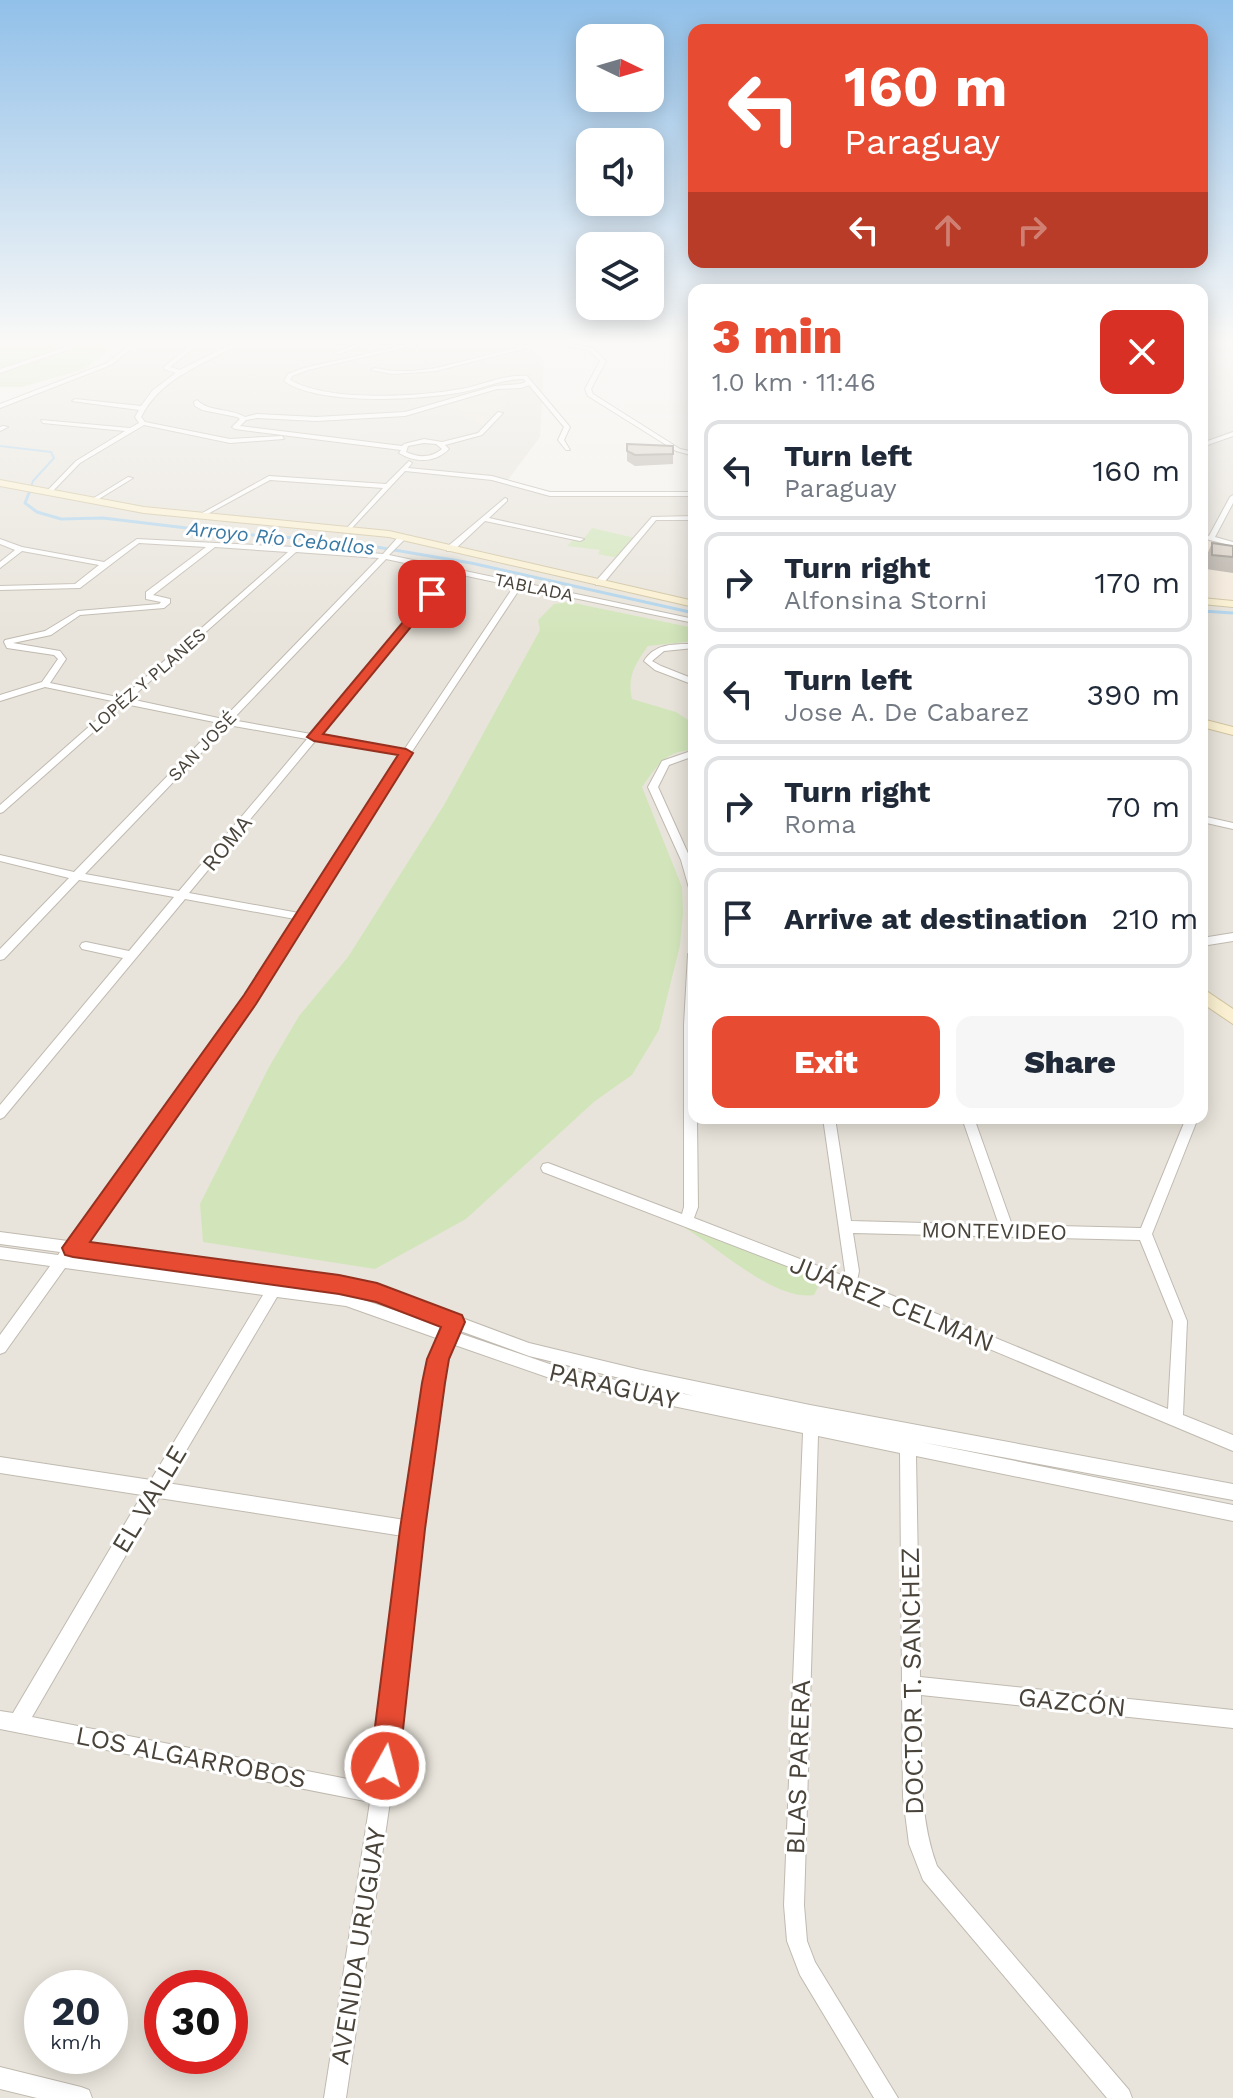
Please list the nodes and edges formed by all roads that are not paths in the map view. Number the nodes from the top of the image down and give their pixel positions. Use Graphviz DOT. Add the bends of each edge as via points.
graph roads {
  1 [pos="116,438"];
  2 [pos="220,438"];
  3 [pos="276,438"];
  4 [pos="310,438"];
  5 [pos="466,438"];
  6 [pos="562,438"];
  7 [pos="659,438"];
  8 [pos="443,444"];
  9 [pos="402,448"];
  10 [pos="568,449"];
  11 [pos="688,452"];
  12 [pos="415,458"];
  13 [pos="404,469"];
  14 [pos="130,478"];
  15 [pos="0,483"];
  16 [pos="388,486"];
  17 [pos="44,492"];
  18 [pos="688,494"];
  19 [pos="1233,497"];
  20 [pos="505,500"];
  21 [pos="92,501"];
  22 [pos="200,516"];
  23 [pos="688,518"];
  24 [pos="484,519"];
  25 [pos="349,529"];
  26 [pos="1208,538"];
  27 [pos="580,539"];
  28 [pos="1211,539"];
  29 [pos="0,541"];
  30 [pos="399,541"];
  31 [pos="1233,544"];
  32 [pos="212,546"];
  33 [pos="20,549"];
  34 [pos="295,549"];
  35 [pos="450,549"];
  36 [pos="385,555"];
  37 [pos="105,564"];
  38 [pos="0,566"];
  39 [pos="452,570"];
  40 [pos="520,583"];
  41 [pos="599,583"];
  42 [pos="0,588"];
  43 [pos="1208,602"];
  44 [pos="688,603"];
  45 [pos="1233,604"];
  46 [pos="688,622"];
  47 [pos="688,647"];
  48 [pos="688,678"];
  49 [pos="45,684"];
  50 [pos="0,698"];
  51 [pos="121,702"];
  52 [pos="226,722"];
  53 [pos="1208,725"];
  54 [pos="1233,731"];
  55 [pos="314,737"];
  56 [pos="406,753"];
  57 [pos="688,753"];
  58 [pos="0,810"];
  59 [pos="1208,820"];
  60 [pos="1233,826"];
  61 [pos="0,858"];
  62 [pos="688,867"];
  63 [pos="76,876"];
  64 [pos="184,896"];
  65 [pos="302,917"];
  66 [pos="1233,937"];
  67 [pos="1208,941"];
  68 [pos="86,946"];
  69 [pos="0,956"];
  70 [pos="133,956"];
  71 [pos="1208,999"];
  72 [pos="1233,1018"];
  73 [pos="0,1114"];
  74 [pos="691,1124"];
  75 [pos="830,1124"];
  76 [pos="970,1124"];
  77 [pos="1190,1124"];
  78 [pos="548,1168"];
  79 [pos="687,1219"];
  80 [pos="844,1227"];
  81 [pos="1008,1232"];
  82 [pos="1145,1234"];
  83 [pos="0,1238"];
  84 [pos="73,1248"];
  85 [pos="0,1253"];
  86 [pos="63,1262"];
  87 [pos="278,1283"];
  88 [pos="849,1284"];
  89 [pos="450,1329"];
  90 [pos="0,1347"];
  91 [pos="811,1420"];
  92 [pos="1175,1420"];
  93 [pos="909,1439"];
  94 [pos="1233,1443"];
  95 [pos="0,1465"];
  96 [pos="155,1487"];
  97 [pos="1233,1492"];
  98 [pos="1233,1513"];
  99 [pos="412,1529"];
  100 [pos="911,1685"];
  101 [pos="1233,1719"];
  102 [pos="9,1722"];
  103 [pos="381,1795"];
  104 [pos="0,2078"];
  105 [pos="81,2098"];
  106 [pos="335,2098"];
  107 [pos="887,2098"];
  108 [pos="1121,2098"];
  1 -- 17 [label="street"];
  2 -- 3 [label="street" via="241,442"];
  4 -- 9 [label="street"];
  5 -- 8 [label="street"];
  6 -- 10 [label="street"];
  7 -- 11 [label="street"];
  8 -- 9 [label="street" via="417,441"];
  8 -- 12 [label="street" via="441,454"];
  9 -- 12 [label="street"];
  12 -- 13 [label="street"];
  13 -- 16 [label="street"];
  13 -- 18 [label="street" via="492,478 550,494"];
  14 -- 21 [label="street"];
  15 -- 17 [label="main road"];
  16 -- 22 [label="street" via="269,478"];
  16 -- 25 [label="street"];
  17 -- 21 [label="main road"];
  19 -- 28 [label="street"];
  20 -- 24 [label="street"];
  21 -- 22 [label="main road"];
  22 -- 25 [label="main road"];
  23 -- 41 [label="street" via="654,518"];
  24 -- 27 [label="street"];
  24 -- 35 [label="street"];
  25 -- 30 [label="main road"];
  26 -- 28 [label="street"];
  28 -- 31 [label="street"];
  29 -- 33 [label="street"];
  30 -- 35 [label="main road"];
  30 -- 36 [label="street, SAN JOSÉ"];
  32 -- 34 [label="street, TABLADA"];
  32 -- 37 [label="street, TABLADA" via="137,541"];
  32 -- 49 [label="street" via="149,594 167,604 78,613 48,633 8,642 61,655"];
  33 -- 37 [label="street"];
  33 -- 38 [label="street"];
  34 -- 36 [label="street, TABLADA"];
  34 -- 51 [label="street, LOPÉZ Y PLANES"];
  35 -- 41 [label="main road"];
  36 -- 39 [label="street, TABLADA"];
  36 -- 52 [label="street, SAN JOSÉ"];
  37 -- 42 [label="street" via="77,586"];
  39 -- 40 [label="street, TABLADA"];
  39 -- 55 [label="street, ROMA"];
  40 -- 46 [label="street, TABLADA"];
  40 -- 56 [label="street"];
  41 -- 44 [label="main road"];
  43 -- 45 [label="main road"];
  47 -- 48 [label="street" via="660,649 648,661"];
  49 -- 50 [label="street"];
  49 -- 51 [label="street"];
  51 -- 52 [label="street"];
  51 -- 58 [label="street, LOPÉZ Y PLANES"];
  52 -- 55 [label="street"];
  52 -- 63 [label="street, SAN JOSÉ"];
  53 -- 54 [label="main road"];
  55 -- 56 [label="street"];
  55 -- 64 [label="street, ROMA"];
  56 -- 65 [label="street"];
  57 -- 62 [label="street" via="665,763 653,787"];
  59 -- 60 [label="street"];
  61 -- 63 [label="street"];
  63 -- 64 [label="street"];
  63 -- 69 [label="street, SAN JOSÉ"];
  64 -- 65 [label="street"];
  64 -- 70 [label="street, ROMA"];
  65 -- 84 [label="street"];
  66 -- 67 [label="street"];
  68 -- 70 [label="street"];
  70 -- 73 [label="street, ROMA"];
  71 -- 72 [label="main road"];
  74 -- 79 [label="street"];
  75 -- 80 [label="street"];
  76 -- 81 [label="street"];
  77 -- 82 [label="street"];
  78 -- 79 [label="street, JUÁREZ CELMAN"];
  79 -- 88 [label="street, JUÁREZ CELMAN"];
  80 -- 81 [label="street, MONTEVIDEO"];
  80 -- 88 [label="street" via="852,1271"];
  81 -- 82 [label="street, MONTEVIDEO"];
  82 -- 92 [label="street" via="1180,1321"];
  83 -- 84 [label="street, PARAGUAY"];
  84 -- 86 [label="street"];
  84 -- 87 [label="street, PARAGUAY"];
  85 -- 86 [label="street, PARAGUAY"];
  86 -- 87 [label="street, PARAGUAY"];
  86 -- 90 [label="street"];
  87 -- 89 [label="street, PARAGUAY"];
  87 -- 96 [label="street, EL VALLE"];
  88 -- 92 [label="street, JUÁREZ CELMAN"];
  89 -- 91 [label="street, PARAGUAY" via="567,1377"];
  89 -- 99 [label="street, AVENIDA URUGUAY" via="433,1383"];
  91 -- 93 [label="street, PARAGUAY"];
  91 -- 107 [label="street, BLAS PARERA" via="797,1941 807,1968"];
  92 -- 94 [label="street, JUÁREZ CELMAN"];
  93 -- 97 [label="street, PARAGUAY"];
  93 -- 98 [label="street, PARAGUAY"];
  93 -- 100 [label="street, DOCTOR T. SANCHEZ"];
  95 -- 96 [label="street"];
  96 -- 99 [label="street"];
  96 -- 102 [label="street, EL VALLE"];
  99 -- 103 [label="street, AVENIDA URUGUAY"];
  100 -- 101 [label="street, GAZCÓN"];
  100 -- 108 [label="street, DOCTOR T. SANCHEZ" via="914,1824 930,1873"];
  102 -- 103 [label="street, LOS ALGARROBOS"];
  103 -- 106 [label="street, AVENIDA URUGUAY"];
  104 -- 105 [label="street"];
}
